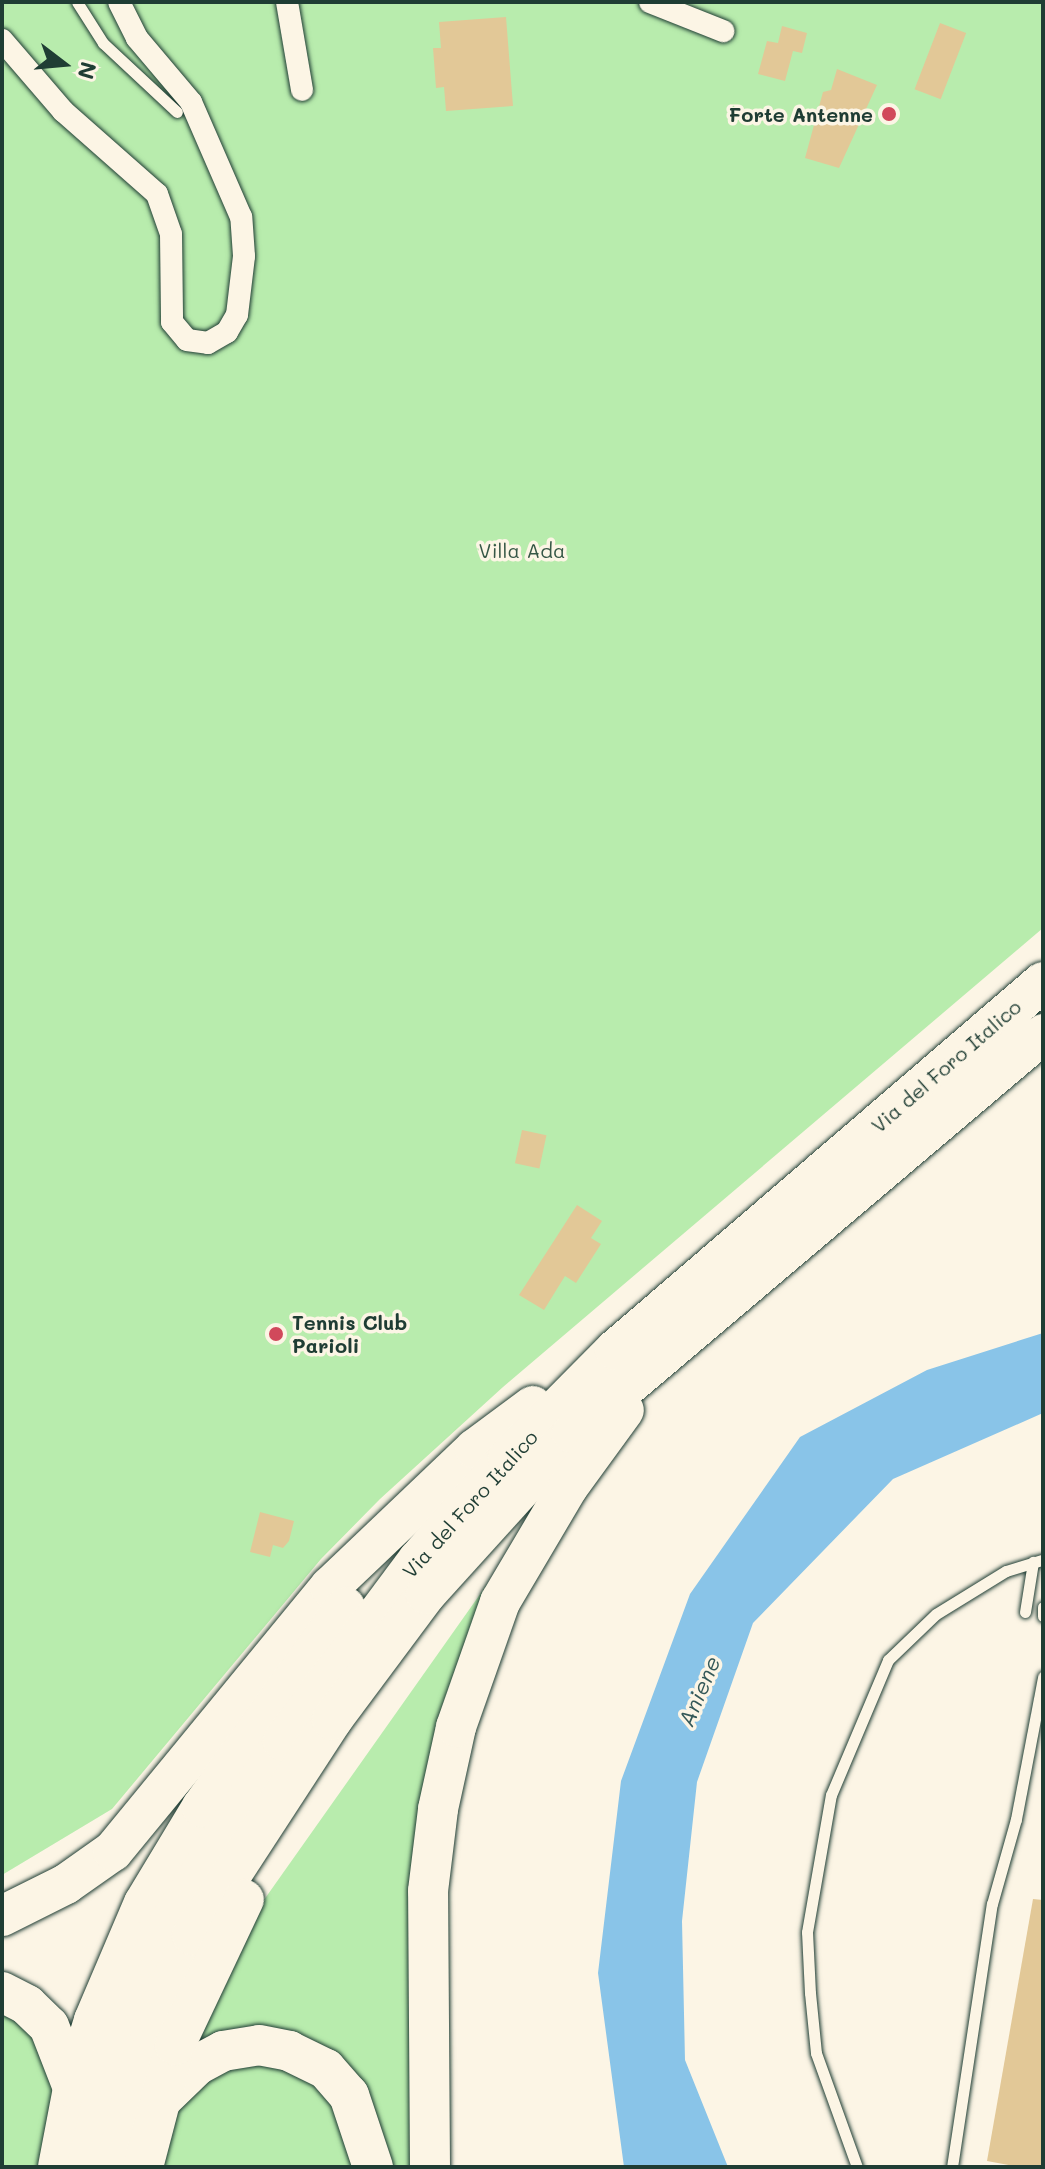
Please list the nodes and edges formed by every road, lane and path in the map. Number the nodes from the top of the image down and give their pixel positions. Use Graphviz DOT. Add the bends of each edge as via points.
graph roads {
  1 [pos="77,2"];
  2 [pos="119,2"];
  3 [pos="287,2"];
  4 [pos="650,2"];
  5 [pos="723,31"];
  6 [pos="2,40"];
  7 [pos="302,90"];
  8 [pos="177,112"];
  9 [pos="1043,982"];
  10 [pos="1043,1034"];
  11 [pos="675,1344"];
  12 [pos="615,1350"];
  13 [pos="451,1472"];
  14 [pos="525,1481"];
  15 [pos="1040,1563"];
  16 [pos="1043,1607"];
  17 [pos="1025,1612"];
  18 [pos="1043,1616"];
  19 [pos="1043,1677"];
  20 [pos="2,1916"];
  21 [pos="2,1992"];
  22 [pos="73,2088"];
  23 [pos="157,2105"];
  24 [pos="58,2167"];
  25 [pos="87,2167"];
  26 [pos="115,2167"];
  27 [pos="143,2167"];
  28 [pos="373,2167"];
  29 [pos="430,2167"];
  30 [pos="857,2167"];
  31 [pos="952,2167"];
  1 -- 8 [label="lane" via="103,43"];
  2 -- 6 [label="street" via="137,38 191,102 241,217 244,256 237,315 227,332 208,343 187,340 172,322 171,234 157,194 63,111"];
  3 -- 7 [label="street"];
  4 -- 5 [label="street"];
  9 -- 12 [label="highway, Via del Foro Italico"];
  10 -- 11 [label="highway, Via del Foro Italico"];
  11 -- 14 [label="highway, Via del Foro Italico"];
  11 -- 29 [label="highway" via="538,1535 500,1602 467,1690 438,1809 428,1891"];
  12 -- 13 [label="highway" via="500,1429"];
  12 -- 25 [label="highway, Via del Foro Italico" via="508,1458 418,1560 335,1667 208,1854 133,1995 104,2083"];
  13 -- 20 [label="highway" via="298,1624 134,1831 66,1884"];
  13 -- 22 [label="highway" via="311,1651 168,1861 112,1973"];
  14 -- 23 [label="highway" via="234,1916 184,2020"];
  14 -- 26 [label="highway, Via del Foro Italico" via="395,1633 214,1895 150,2030"];
  15 -- 17 [label="lane"];
  15 -- 30 [label="lane" via="1006,1571 936,1614 888,1660 831,1795 807,1932 810,1993 816,2053"];
  16 -- 18 [label="lane"];
  19 -- 31 [label="lane" via="1016,1819 994,1893"];
  21 -- 22 [label="highway" via="27,2005 49,2026"];
  22 -- 24 [label="highway"];
  23 -- 27 [label="highway"];
  23 -- 28 [label="highway" via="187,2073 216,2054 251,2045 289,2051 326,2069 349,2095"];
}
